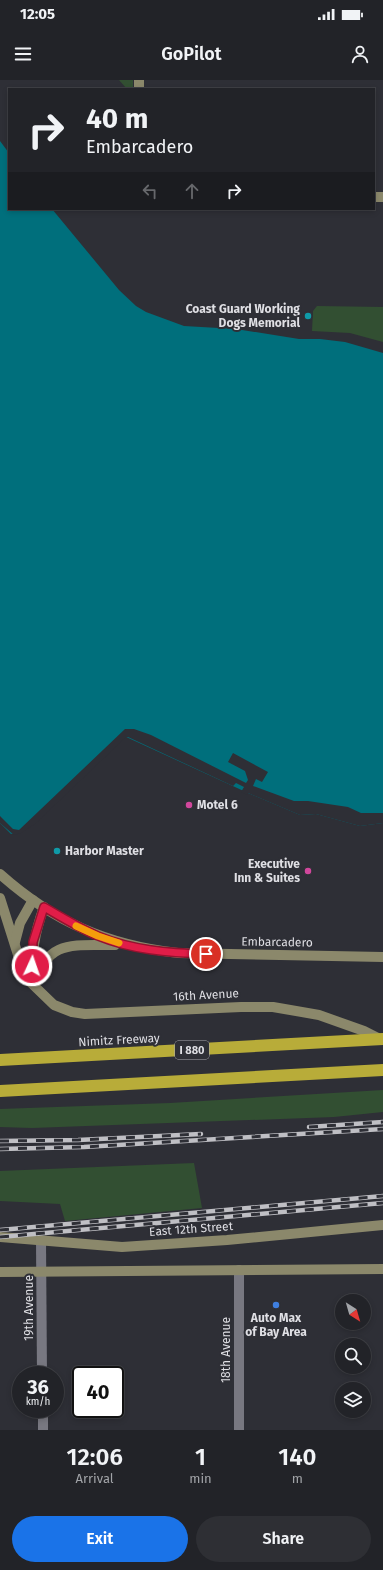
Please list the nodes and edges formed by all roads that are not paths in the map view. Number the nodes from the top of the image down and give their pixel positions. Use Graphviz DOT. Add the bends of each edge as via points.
graph roads {
  1 [pos="0,874"];
  2 [pos="0,898"];
  3 [pos="33,900"];
  4 [pos="44,907"];
  5 [pos="124,944"];
  6 [pos="15,946"];
  7 [pos="383,956"];
  8 [pos="35,985"];
  9 [pos="383,1040"];
  10 [pos="0,1060"];
  11 [pos="383,1070"];
  12 [pos="0,1091"];
  13 [pos="383,1225"];
  14 [pos="0,1237"];
  15 [pos="41,1241"];
  16 [pos="239,1270"];
  17 [pos="383,1270"];
  18 [pos="42,1271"];
  19 [pos="0,1272"];
  20 [pos="42,1366"];
  21 [pos="43,1418"];
  22 [pos="43,1430"];
  23 [pos="239,1430"];
  1 -- 3 [label="main road, Embarcadero"];
  2 -- 6 [label="main road, 16th Avenue"];
  3 -- 4 [label="main road, Embarcadero"];
  3 -- 6 [label="main road" via="20,923"];
  4 -- 5 [label="main road, Embarcadero" via="98,936"];
  4 -- 8 [label="main road" via="33,942 32,966"];
  5 -- 7 [label="main road, Embarcadero" via="178,953"];
  5 -- 8 [label="main road" via="68,946 54,951 45,959"];
  6 -- 8 [label="main road, 16th Avenue" via="26,977"];
  8 -- 9 [label="main road, 16th Avenue" via="50,1002 72,1012 85,1014 241,1006 290,1009 334,1019"];
  9 -- 10 [label="highway, Nimitz Freeway / I 880"];
  11 -- 12 [label="highway"];
  13 -- 15 [label="main road, East 12th Street" via="122,1247"];
  14 -- 15 [label="main road, East 12th Street"];
  15 -- 18 [label="street, 19th Avenue"];
  16 -- 17 [label="main road"];
  16 -- 18 [label="main road"];
  16 -- 23 [label="street, 18th Avenue"];
  18 -- 19 [label="main road"];
  18 -- 20 [label="street, 19th Avenue"];
  21 -- 22 [label="street"];
}
